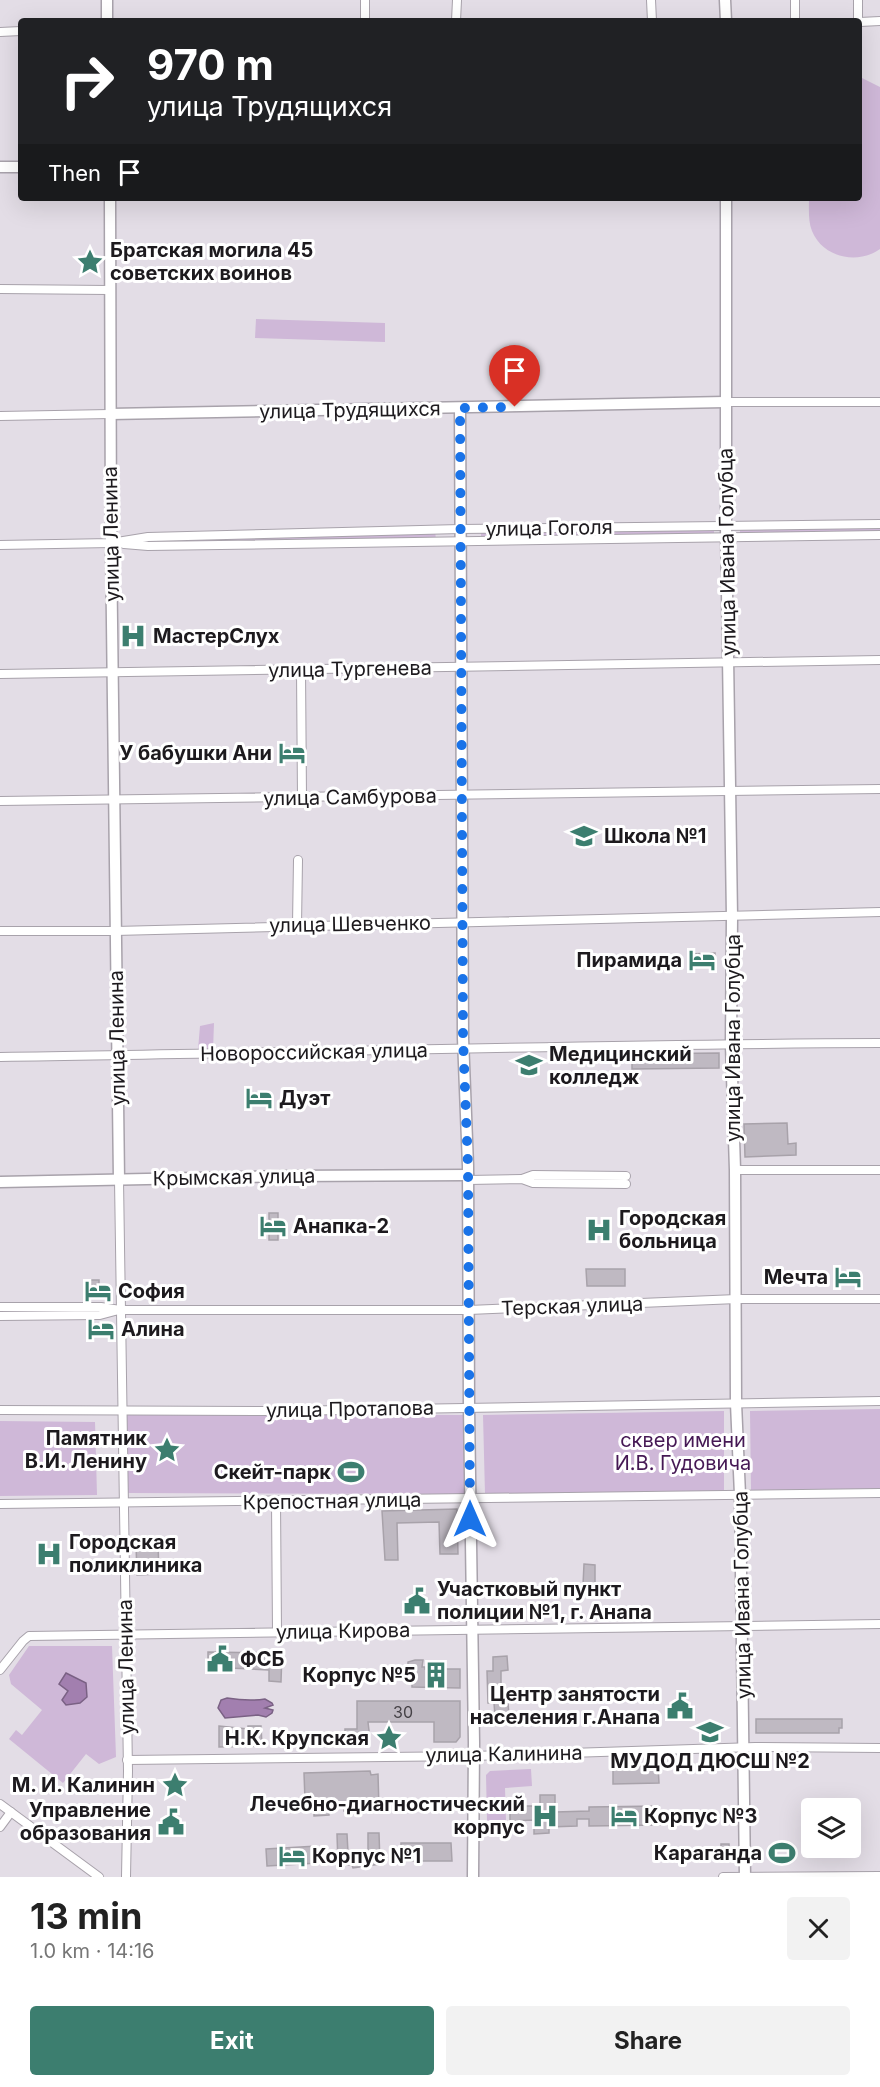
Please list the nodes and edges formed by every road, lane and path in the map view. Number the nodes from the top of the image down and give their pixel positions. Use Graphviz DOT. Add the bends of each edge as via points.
graph roads {
  1 [pos="107,0"];
  2 [pos="365,0"];
  3 [pos="457,0"];
  4 [pos="651,0"];
  5 [pos="725,0"];
  6 [pos="795,0"];
  7 [pos="858,0"];
  8 [pos="107,18"];
  9 [pos="364,18"];
  10 [pos="456,18"];
  11 [pos="652,18"];
  12 [pos="726,18"];
  13 [pos="795,18"];
  14 [pos="859,18"];
  15 [pos="862,21"];
  16 [pos="880,21"];
  17 [pos="18,31"];
  18 [pos="0,32"];
  19 [pos="0,167"];
  20 [pos="18,167"];
  21 [pos="110,201"];
  22 [pos="726,201"];
  23 [pos="0,289"];
  24 [pos="109,290"];
  25 [pos="726,402"];
  26 [pos="880,402"];
  27 [pos="460,408"];
  28 [pos="110,414"];
  29 [pos="0,416"];
  30 [pos="880,524"];
  31 [pos="460,529"];
  32 [pos="726,531"];
  33 [pos="880,535"];
  34 [pos="460,542"];
  35 [pos="111,543"];
  36 [pos="0,545"];
  37 [pos="880,660"];
  38 [pos="729,662"];
  39 [pos="460,666"];
  40 [pos="301,670"];
  41 [pos="113,673"];
  42 [pos="0,674"];
  43 [pos="880,789"];
  44 [pos="729,790"];
  45 [pos="462,795"];
  46 [pos="302,798"];
  47 [pos="0,801"];
  48 [pos="115,801"];
  49 [pos="298,860"];
  50 [pos="880,912"];
  51 [pos="732,917"];
  52 [pos="462,921"];
  53 [pos="297,925"];
  54 [pos="0,931"];
  55 [pos="115,931"];
  56 [pos="880,1043"];
  57 [pos="731,1044"];
  58 [pos="463,1050"];
  59 [pos="117,1055"];
  60 [pos="0,1057"];
  61 [pos="735,1170"];
  62 [pos="880,1170"];
  63 [pos="468,1178"];
  64 [pos="119,1180"];
  65 [pos="626,1180"];
  66 [pos="0,1182"];
  67 [pos="737,1299"];
  68 [pos="880,1299"];
  69 [pos="0,1306"];
  70 [pos="120,1310"];
  71 [pos="469,1310"];
  72 [pos="0,1316"];
  73 [pos="880,1401"];
  74 [pos="736,1403"];
  75 [pos="468,1408"];
  76 [pos="0,1410"];
  77 [pos="121,1410"];
  78 [pos="880,1493"];
  79 [pos="740,1495"];
  80 [pos="470,1499"];
  81 [pos="276,1501"];
  82 [pos="124,1503"];
  83 [pos="0,1504"];
  84 [pos="742,1624"];
  85 [pos="880,1624"];
  86 [pos="471,1628"];
  87 [pos="277,1632"];
  88 [pos="125,1635"];
  89 [pos="0,1670"];
  90 [pos="744,1748"];
  91 [pos="880,1748"];
  92 [pos="474,1756"];
  93 [pos="127,1760"];
  94 [pos="0,1804"];
  95 [pos="11,1812"];
  96 [pos="0,1827"];
  97 [pos="880,1876"];
  98 [pos="99,1877"];
  99 [pos="126,1877"];
  100 [pos="473,1877"];
  101 [pos="723,1877"];
  102 [pos="745,1877"];
  1 -- 8 [label="street"];
  2 -- 9 [label="street"];
  3 -- 10 [label="street"];
  4 -- 11 [label="street"];
  5 -- 12 [label="street"];
  6 -- 13 [label="street"];
  7 -- 14 [label="street"];
  15 -- 16 [label="street"];
  17 -- 18 [label="street"];
  19 -- 20 [label="street"];
  21 -- 24 [label="street, улица Ленина"];
  22 -- 25 [label="street, улица Ивана Голубца"];
  23 -- 24 [label="street"];
  24 -- 28 [label="street, улица Ленина"];
  25 -- 26 [label="street, улица Трудящихся"];
  25 -- 27 [label="street, улица Трудящихся"];
  25 -- 32 [label="street, улица Ивана Голубца"];
  27 -- 28 [label="street, улица Трудящихся"];
  27 -- 31 [label="street"];
  28 -- 29 [label="street, улица Трудящихся"];
  28 -- 35 [label="street, улица Ленина"];
  30 -- 32 [label="street, улица Гоголя"];
  31 -- 32 [label="street, улица Гоголя"];
  31 -- 34 [label="street"];
  31 -- 35 [label="street, улица Гоголя" via="148,537"];
  32 -- 33 [label="street, улица Гоголя"];
  32 -- 34 [label="street, улица Гоголя"];
  32 -- 38 [label="street, улица Ивана Голубца"];
  34 -- 35 [label="street, улица Гоголя" via="148,546"];
  34 -- 39 [label="street"];
  35 -- 36 [label="street, улица Гоголя"];
  35 -- 41 [label="street, улица Ленина"];
  37 -- 38 [label="street, улица Тургенева"];
  38 -- 39 [label="street, улица Тургенева"];
  38 -- 44 [label="street, улица Ивана Голубца"];
  39 -- 40 [label="street, улица Тургенева"];
  39 -- 45 [label="street"];
  40 -- 41 [label="street, улица Тургенева"];
  40 -- 46 [label="street"];
  41 -- 42 [label="street, улица Тургенева"];
  41 -- 48 [label="street, улица Ленина"];
  43 -- 44 [label="street, улица Самбурова"];
  44 -- 45 [label="street, улица Самбурова"];
  44 -- 51 [label="street, улица Ивана Голубца"];
  45 -- 46 [label="street, улица Самбурова"];
  45 -- 52 [label="street"];
  46 -- 48 [label="street, улица Самбурова"];
  47 -- 48 [label="street, улица Самбурова"];
  48 -- 55 [label="street, улица Ленина"];
  49 -- 53 [label="street"];
  50 -- 51 [label="street, улица Шевченко"];
  51 -- 52 [label="street, улица Шевченко"];
  51 -- 57 [label="street, улица Ивана Голубца"];
  52 -- 53 [label="street, улица Шевченко"];
  52 -- 58 [label="street"];
  53 -- 55 [label="street, улица Шевченко"];
  54 -- 55 [label="street, улица Шевченко"];
  55 -- 59 [label="street, улица Ленина"];
  56 -- 57 [label="street, Новороссийская улица"];
  57 -- 58 [label="street, Новороссийская улица"];
  57 -- 61 [label="street, улица Ивана Голубца"];
  58 -- 59 [label="street, Новороссийская улица"];
  58 -- 63 [label="street"];
  59 -- 60 [label="street, Новороссийская улица"];
  59 -- 64 [label="street, улица Ленина"];
  61 -- 62 [label="street"];
  61 -- 67 [label="street, улица Ивана Голубца"];
  63 -- 64 [label="street, Крымская улица" via="290,1176"];
  63 -- 65 [label="street, Крымская улица" via="522,1179 533,1183"];
  63 -- 71 [label="street"];
  64 -- 66 [label="street, Крымская улица"];
  64 -- 70 [label="street, улица Ленина"];
  67 -- 68 [label="street, Терская улица"];
  67 -- 71 [label="street, Терская улица"];
  67 -- 74 [label="street, улица Ивана Голубца"];
  69 -- 70 [label="street, Терская улица" via="101,1306"];
  70 -- 71 [label="street, Терская улица"];
  70 -- 72 [label="street, Терская улица" via="100,1315"];
  70 -- 77 [label="street, улица Ленина"];
  71 -- 75 [label="street"];
  73 -- 74 [label="street, улица Протапова"];
  74 -- 75 [label="street, улица Протапова"];
  74 -- 79 [label="street, улица Ивана Голубца"];
  75 -- 77 [label="street, улица Протапова"];
  75 -- 80 [label="street"];
  76 -- 77 [label="street, улица Протапова"];
  77 -- 82 [label="street, улица Ленина"];
  78 -- 79 [label="street, Крепостная улица"];
  79 -- 80 [label="street, Крепостная улица"];
  79 -- 84 [label="street, улица Ивана Голубца"];
  80 -- 81 [label="street, Крепостная улица"];
  80 -- 86 [label="street"];
  81 -- 82 [label="street, Крепостная улица"];
  81 -- 87 [label="street"];
  82 -- 83 [label="street, Крепостная улица"];
  82 -- 88 [label="street, улица Ленина"];
  84 -- 85 [label="street, улица Кирова"];
  84 -- 86 [label="street, улица Кирова"];
  84 -- 90 [label="street, улица Ивана Голубца"];
  86 -- 87 [label="street, улица Кирова"];
  86 -- 92 [label="street"];
  87 -- 88 [label="street, улица Кирова"];
  88 -- 89 [label="street, улица Кирова" via="29,1636"];
  88 -- 93 [label="street, улица Ленина"];
  90 -- 91 [label="street, улица Калинина"];
  90 -- 92 [label="street, улица Калинина"];
  90 -- 102 [label="street, улица Ивана Голубца"];
  92 -- 93 [label="street, улица Калинина"];
  92 -- 100 [label="street"];
  93 -- 99 [label="street, улица Ленина"];
  94 -- 95 [label="street"];
  95 -- 96 [label="street"];
  95 -- 98 [label="street"];
  97 -- 102 [label="street"];
  101 -- 102 [label="street"];
}
